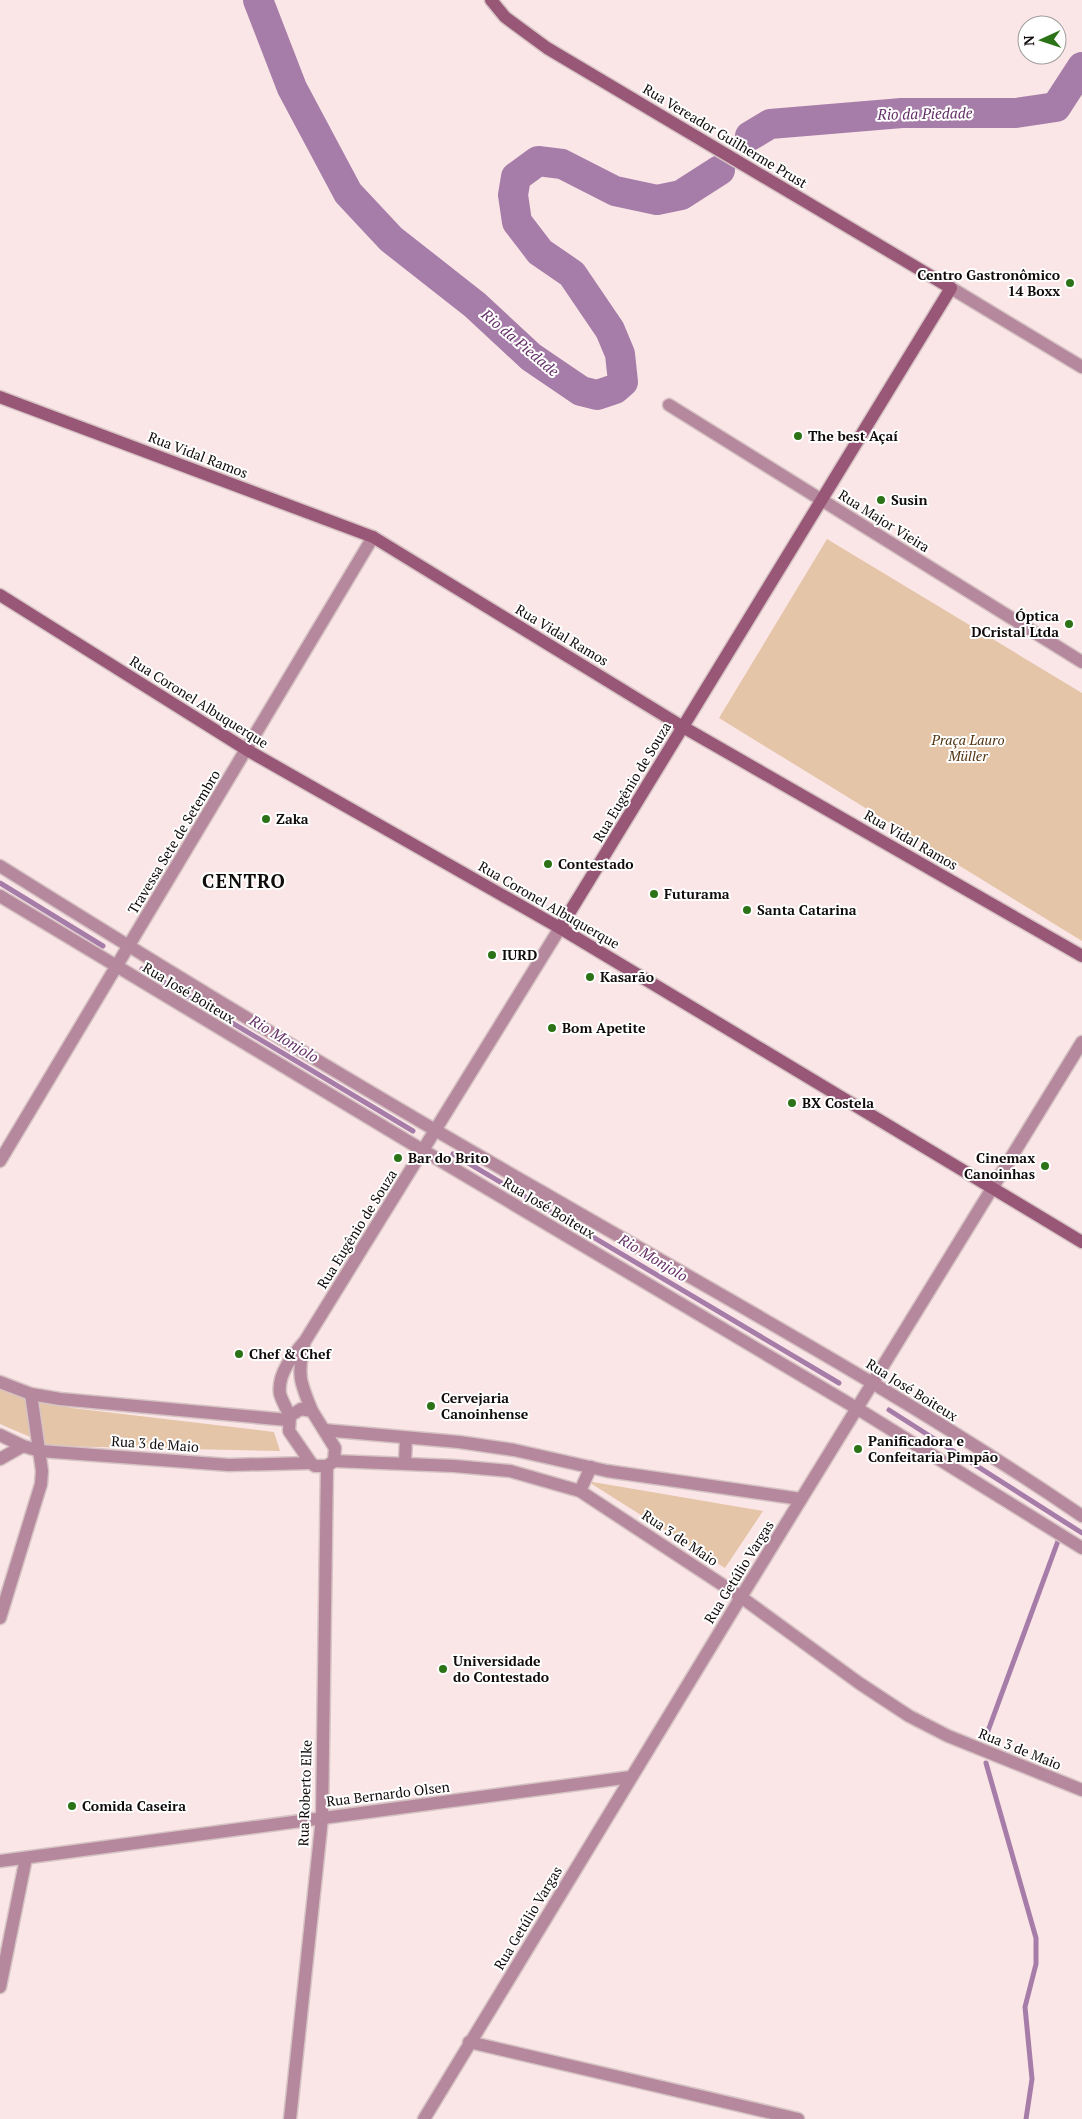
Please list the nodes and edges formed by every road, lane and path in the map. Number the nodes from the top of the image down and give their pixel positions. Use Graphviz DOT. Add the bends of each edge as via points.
graph roads {
  1 [pos="490,0"];
  2 [pos="951,288"];
  3 [pos="1082,367"];
  4 [pos="0,397"];
  5 [pos="669,405"];
  6 [pos="822,500"];
  7 [pos="373,537"];
  8 [pos="0,595"];
  9 [pos="1082,662"];
  10 [pos="683,727"];
  11 [pos="247,750"];
  12 [pos="0,866"];
  13 [pos="0,896"];
  14 [pos="560,928"];
  15 [pos="128,946"];
  16 [pos="1082,956"];
  17 [pos="116,967"];
  18 [pos="1082,1042"];
  19 [pos="436,1132"];
  20 [pos="424,1151"];
  21 [pos="0,1162"];
  22 [pos="992,1188"];
  23 [pos="1082,1242"];
  24 [pos="305,1341"];
  25 [pos="0,1382"];
  26 [pos="874,1383"];
  27 [pos="31,1394"];
  28 [pos="858,1409"];
  29 [pos="312,1411"];
  30 [pos="289,1418"];
  31 [pos="324,1430"];
  32 [pos="0,1435"];
  33 [pos="406,1438"];
  34 [pos="23,1446"];
  35 [pos="40,1451"];
  36 [pos="0,1459"];
  37 [pos="311,1463"];
  38 [pos="331,1463"];
  39 [pos="405,1464"];
  40 [pos="591,1467"];
  41 [pos="580,1491"];
  42 [pos="801,1499"];
  43 [pos="1082,1516"];
  44 [pos="1082,1548"];
  45 [pos="741,1597"];
  46 [pos="0,1618"];
  47 [pos="631,1777"];
  48 [pos="1082,1790"];
  49 [pos="322,1818"];
  50 [pos="26,1858"];
  51 [pos="0,1861"];
  52 [pos="0,1987"];
  53 [pos="469,2042"];
  54 [pos="290,2119"];
  55 [pos="424,2119"];
  56 [pos="798,2119"];
  1 -- 2 [label="main road, Rua Vereador Guilherme Prust" via="505,17 547,48"];
  2 -- 3 [label="street"];
  2 -- 6 [label="main road, Rua Eugênio de Souza"];
  4 -- 7 [label="main road, Rua Vidal Ramos"];
  5 -- 6 [label="street, Rua Major Vieira"];
  6 -- 9 [label="street, Rua Major Vieira"];
  6 -- 10 [label="main road, Rua Eugênio de Souza"];
  7 -- 10 [label="main road, Rua Vidal Ramos"];
  7 -- 11 [label="street, Travessa Sete de Setembro"];
  8 -- 11 [label="main road, Rua Coronel Albuquerque"];
  10 -- 14 [label="main road, Rua Eugênio de Souza"];
  10 -- 16 [label="main road, Rua Vidal Ramos"];
  11 -- 14 [label="main road, Rua Coronel Albuquerque"];
  11 -- 15 [label="street, Travessa Sete de Setembro"];
  12 -- 15 [label="street, Rua José Boiteux"];
  13 -- 17 [label="street, Rua José Boiteux"];
  14 -- 19 [label="street, Rua Eugênio de Souza"];
  14 -- 22 [label="main road, Rua Coronel Albuquerque"];
  15 -- 17 [label="street, Travessa Sete de Setembro"];
  15 -- 19 [label="street, Rua José Boiteux"];
  17 -- 20 [label="street, Rua José Boiteux"];
  17 -- 21 [label="street, Travessa Sete de Setembro"];
  18 -- 22 [label="street, Rua Getúlio Vargas"];
  19 -- 20 [label="street, Rua Eugênio de Souza"];
  19 -- 26 [label="street, Rua José Boiteux"];
  20 -- 24 [label="street, Rua Eugênio de Souza"];
  20 -- 28 [label="street, Rua José Boiteux"];
  22 -- 23 [label="main road, Rua Coronel Albuquerque"];
  22 -- 26 [label="street, Rua Getúlio Vargas"];
  24 -- 29 [label="street, Rua Eugênio de Souza" via="299,1369"];
  24 -- 30 [label="street, Rua Eugênio de Souza" via="290,1358 283,1374 280,1394"];
  25 -- 27 [label="street"];
  26 -- 28 [label="street, Rua Getúlio Vargas"];
  26 -- 43 [label="street, Rua José Boiteux"];
  27 -- 30 [label="street"];
  27 -- 35 [label="street"];
  28 -- 42 [label="street, Rua Getúlio Vargas"];
  28 -- 44 [label="street, Rua José Boiteux"];
  29 -- 30 [label="street" via="301,1409"];
  29 -- 31 [label="street, Rua Eugênio de Souza"];
  30 -- 37 [label="street, Rua Eugênio de Souza" via="289,1431"];
  31 -- 33 [label="street"];
  31 -- 38 [label="street, Rua Roberto Elke" via="335,1448"];
  32 -- 34 [label="street, Rua 3 de Maio"];
  33 -- 39 [label="street"];
  33 -- 40 [label="street" via="514,1450"];
  34 -- 35 [label="street, Rua 3 de Maio"];
  34 -- 36 [label="street"];
  35 -- 37 [label="street, Rua 3 de Maio" via="229,1465"];
  35 -- 46 [label="street" via="41,1484"];
  37 -- 38 [label="street, Rua 3 de Maio" via="321,1467"];
  38 -- 39 [label="street, Rua 3 de Maio"];
  38 -- 49 [label="street, Rua Roberto Elke"];
  39 -- 41 [label="street, Rua 3 de Maio" via="510,1471"];
  40 -- 41 [label="street"];
  40 -- 42 [label="street"];
  41 -- 45 [label="street, Rua 3 de Maio"];
  42 -- 45 [label="street, Rua Getúlio Vargas"];
  45 -- 47 [label="street, Rua Getúlio Vargas"];
  45 -- 48 [label="street, Rua 3 de Maio" via="859,1684 909,1716 948,1736"];
  47 -- 49 [label="street, Rua Bernardo Olsen"];
  47 -- 53 [label="street, Rua Getúlio Vargas"];
  49 -- 50 [label="street, Rua Bernardo Olsen"];
  49 -- 54 [label="street, Rua Roberto Elke"];
  50 -- 51 [label="street, Rua Bernardo Olsen"];
  50 -- 52 [label="street"];
  53 -- 55 [label="street, Rua Getúlio Vargas"];
  53 -- 56 [label="street"];
}
